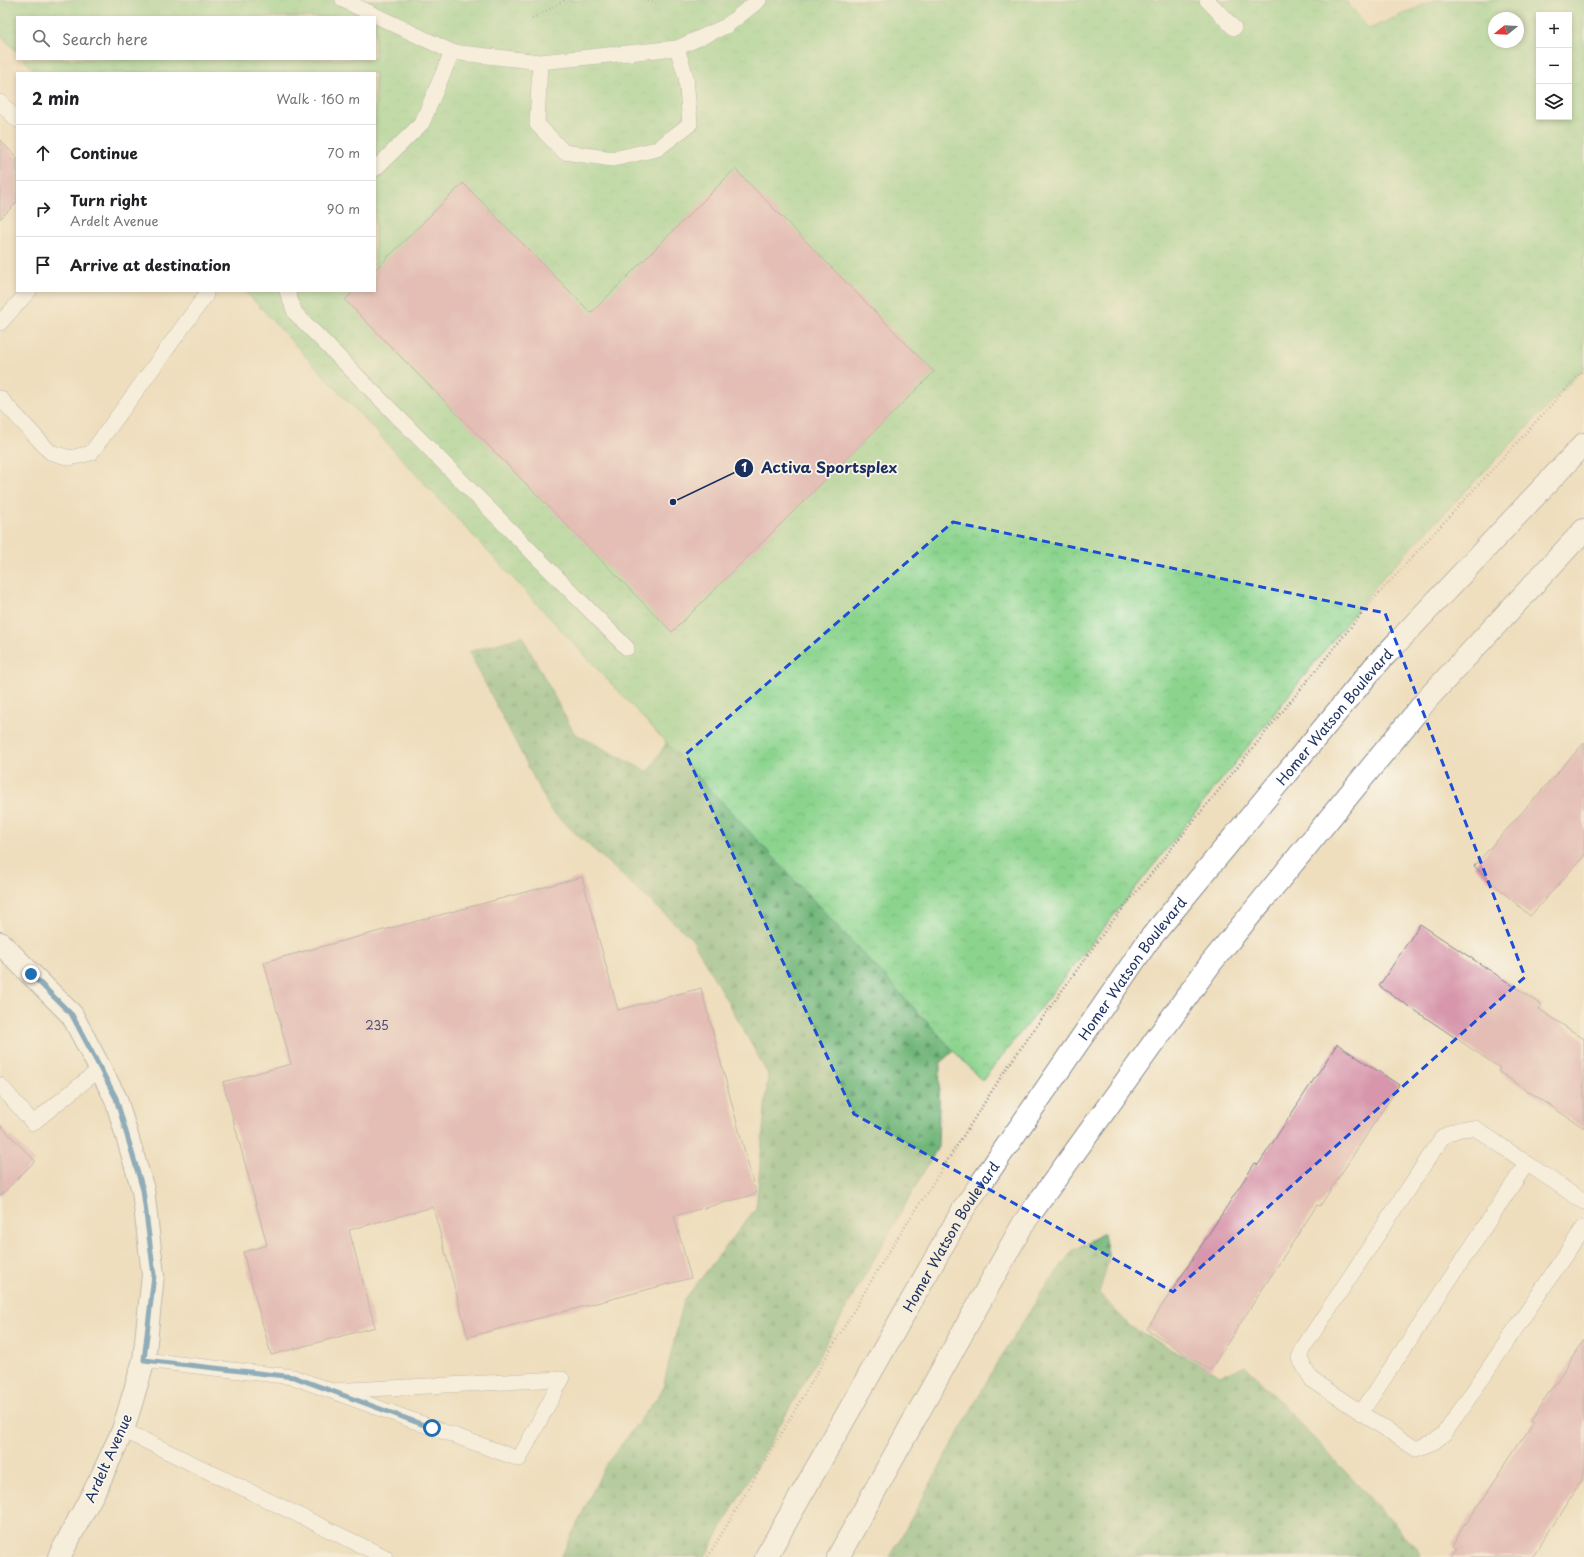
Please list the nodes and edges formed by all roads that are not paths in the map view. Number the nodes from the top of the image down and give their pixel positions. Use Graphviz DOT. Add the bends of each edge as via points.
graph roads {
  1 [pos="342,0"];
  2 [pos="759,0"];
  3 [pos="1207,0"];
  4 [pos="376,16"];
  5 [pos="376,16"];
  6 [pos="1234,28"];
  7 [pos="677,48"];
  8 [pos="452,52"];
  9 [pos="540,62"];
  10 [pos="0,102"];
  11 [pos="16,119"];
  12 [pos="376,168"];
  13 [pos="28,292"];
  14 [pos="287,292"];
  15 [pos="206,295"];
  16 [pos="0,324"];
  17 [pos="0,398"];
  18 [pos="1584,444"];
  19 [pos="1584,530"];
  20 [pos="626,648"];
  21 [pos="0,943"];
  22 [pos="100,1069"];
  23 [pos="0,1085"];
  24 [pos="1527,1163"];
  25 [pos="1584,1202"];
  26 [pos="1584,1227"];
  27 [pos="144,1360"];
  28 [pos="331,1391"];
  29 [pos="1361,1413"];
  30 [pos="123,1430"];
  31 [pos="59,1557"];
  32 [pos="385,1557"];
  33 [pos="766,1557"];
  34 [pos="838,1557"];
  1 -- 4 [label="lane"];
  2 -- 7 [label="lane" via="726,26"];
  3 -- 6 [label="lane"];
  5 -- 8 [label="lane"];
  7 -- 9 [label="lane"];
  7 -- 9 [label="lane" via="686,78 690,124 657,149 613,159 564,152 537,124"];
  8 -- 9 [label="lane"];
  8 -- 12 [label="lane" via="422,123"];
  10 -- 11 [label="lane"];
  13 -- 16 [label="lane"];
  14 -- 20 [label="lane" via="295,313"];
  15 -- 17 [label="lane" via="91,453 70,458 50,452"];
  18 -- 33 [label="main road, Homer Watson Boulevard" via="1374,667 1148,940 964,1208"];
  19 -- 34 [label="main road" via="1429,697 1207,970 1023,1224"];
  21 -- 22 [label="main road, Ardelt Avenue" via="72,1015"];
  22 -- 23 [label="lane" via="33,1123"];
  22 -- 27 [label="main road, Ardelt Avenue" via="116,1098 143,1190 154,1275"];
  24 -- 25 [label="lane"];
  24 -- 29 [label="lane"];
  24 -- 29 [label="lane" via="1475,1128 1448,1132 1441,1139 1303,1348 1299,1358 1312,1380"];
  26 -- 29 [label="lane" via="1445,1433 1434,1442 1416,1449"];
  27 -- 28 [label="lane" via="294,1377"];
  27 -- 30 [label="main road, Ardelt Avenue"];
  28 -- 28 [label="lane" via="519,1459 562,1379 371,1389"];
  30 -- 31 [label="main road, Ardelt Avenue"];
  30 -- 32 [label="lane"];
}
